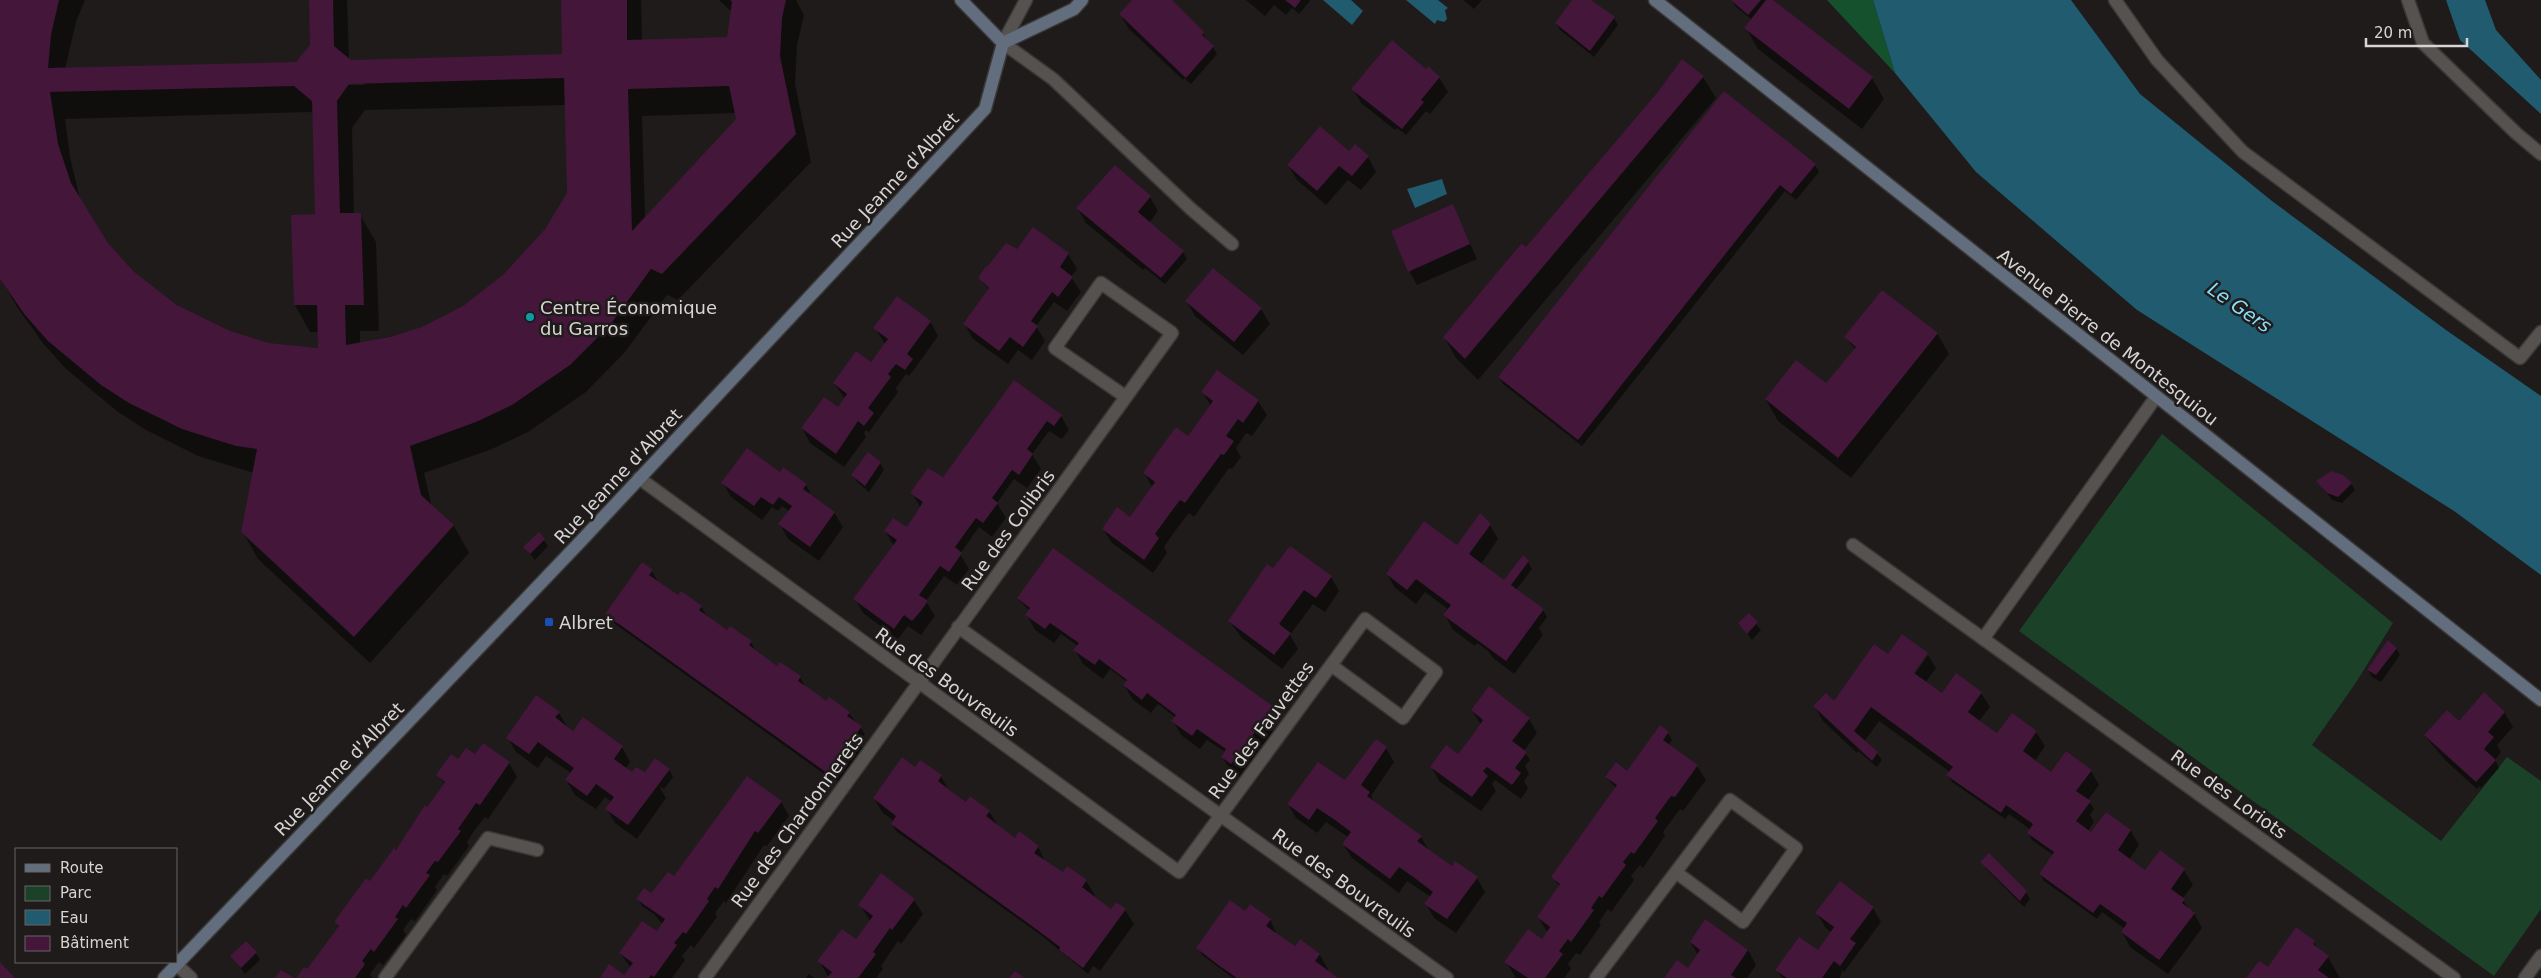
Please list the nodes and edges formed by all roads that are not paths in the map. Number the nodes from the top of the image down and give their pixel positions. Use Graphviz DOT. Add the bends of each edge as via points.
graph roads {
  1 [pos="961,0"];
  2 [pos="1026,0"];
  3 [pos="1082,0"];
  4 [pos="1655,0"];
  5 [pos="2115,0"];
  6 [pos="2408,0"];
  7 [pos="1003,44"];
  8 [pos="2541,154"];
  9 [pos="1232,244"];
  10 [pos="2541,332"];
  11 [pos="2156,397"];
  12 [pos="1126,398"];
  13 [pos="639,478"];
  14 [pos="1853,545"];
  15 [pos="958,627"];
  16 [pos="1983,639"];
  17 [pos="1331,665"];
  18 [pos="918,682"];
  19 [pos="2541,700"];
  20 [pos="1220,816"];
  21 [pos="537,850"];
  22 [pos="1677,874"];
  23 [pos="2541,956"];
  24 [pos="177,965"];
  25 [pos="164,978"];
  26 [pos="191,978"];
  27 [pos="385,978"];
  28 [pos="705,978"];
  29 [pos="1447,978"];
  30 [pos="1596,978"];
  31 [pos="2454,978"];
  32 [pos="2525,978"];
  1 -- 7 [label="street"];
  2 -- 7 [label="street"];
  3 -- 7 [label="street" via="1074,8"];
  4 -- 11 [label="street, Avenue Pierre de Montesquiou"];
  5 -- 10 [label="street" via="2157,60 2243,152 2520,358"];
  6 -- 8 [label="street" via="2423,43"];
  7 -- 9 [label="street" via="1053,79"];
  7 -- 13 [label="street, Rue Jeanne d'Albret" via="984,109"];
  11 -- 16 [label="street"];
  11 -- 19 [label="street, Avenue Pierre de Montesquiou"];
  12 -- 12 [label="street, Rue des Colibris" via="1172,333 1101,283 1055,348"];
  12 -- 15 [label="street, Rue des Colibris"];
  13 -- 18 [label="street, Rue des Bouvreuils"];
  13 -- 24 [label="street, Rue Jeanne d'Albret"];
  14 -- 16 [label="street, Rue des Loriots"];
  15 -- 18 [label="street, Rue des Colibris"];
  15 -- 20 [label="street, Rue des Bouvreuils"];
  16 -- 31 [label="street, Rue des Loriots"];
  17 -- 17 [label="street, Rue des Fauvettes" via="1365,619 1436,672 1403,718"];
  17 -- 20 [label="street, Rue des Fauvettes"];
  18 -- 20 [label="street, Rue des Bouvreuils" via="1179,872"];
  18 -- 28 [label="street, Rue des Chardonnerets"];
  20 -- 29 [label="street, Rue des Bouvreuils"];
  21 -- 27 [label="street" via="488,838"];
  22 -- 22 [label="street" via="1743,922 1796,848 1730,800"];
  22 -- 30 [label="street"];
  23 -- 32 [label="street"];
  24 -- 25 [label="street, Rue Jeanne d'Albret"];
  24 -- 26 [label="street"];
}
